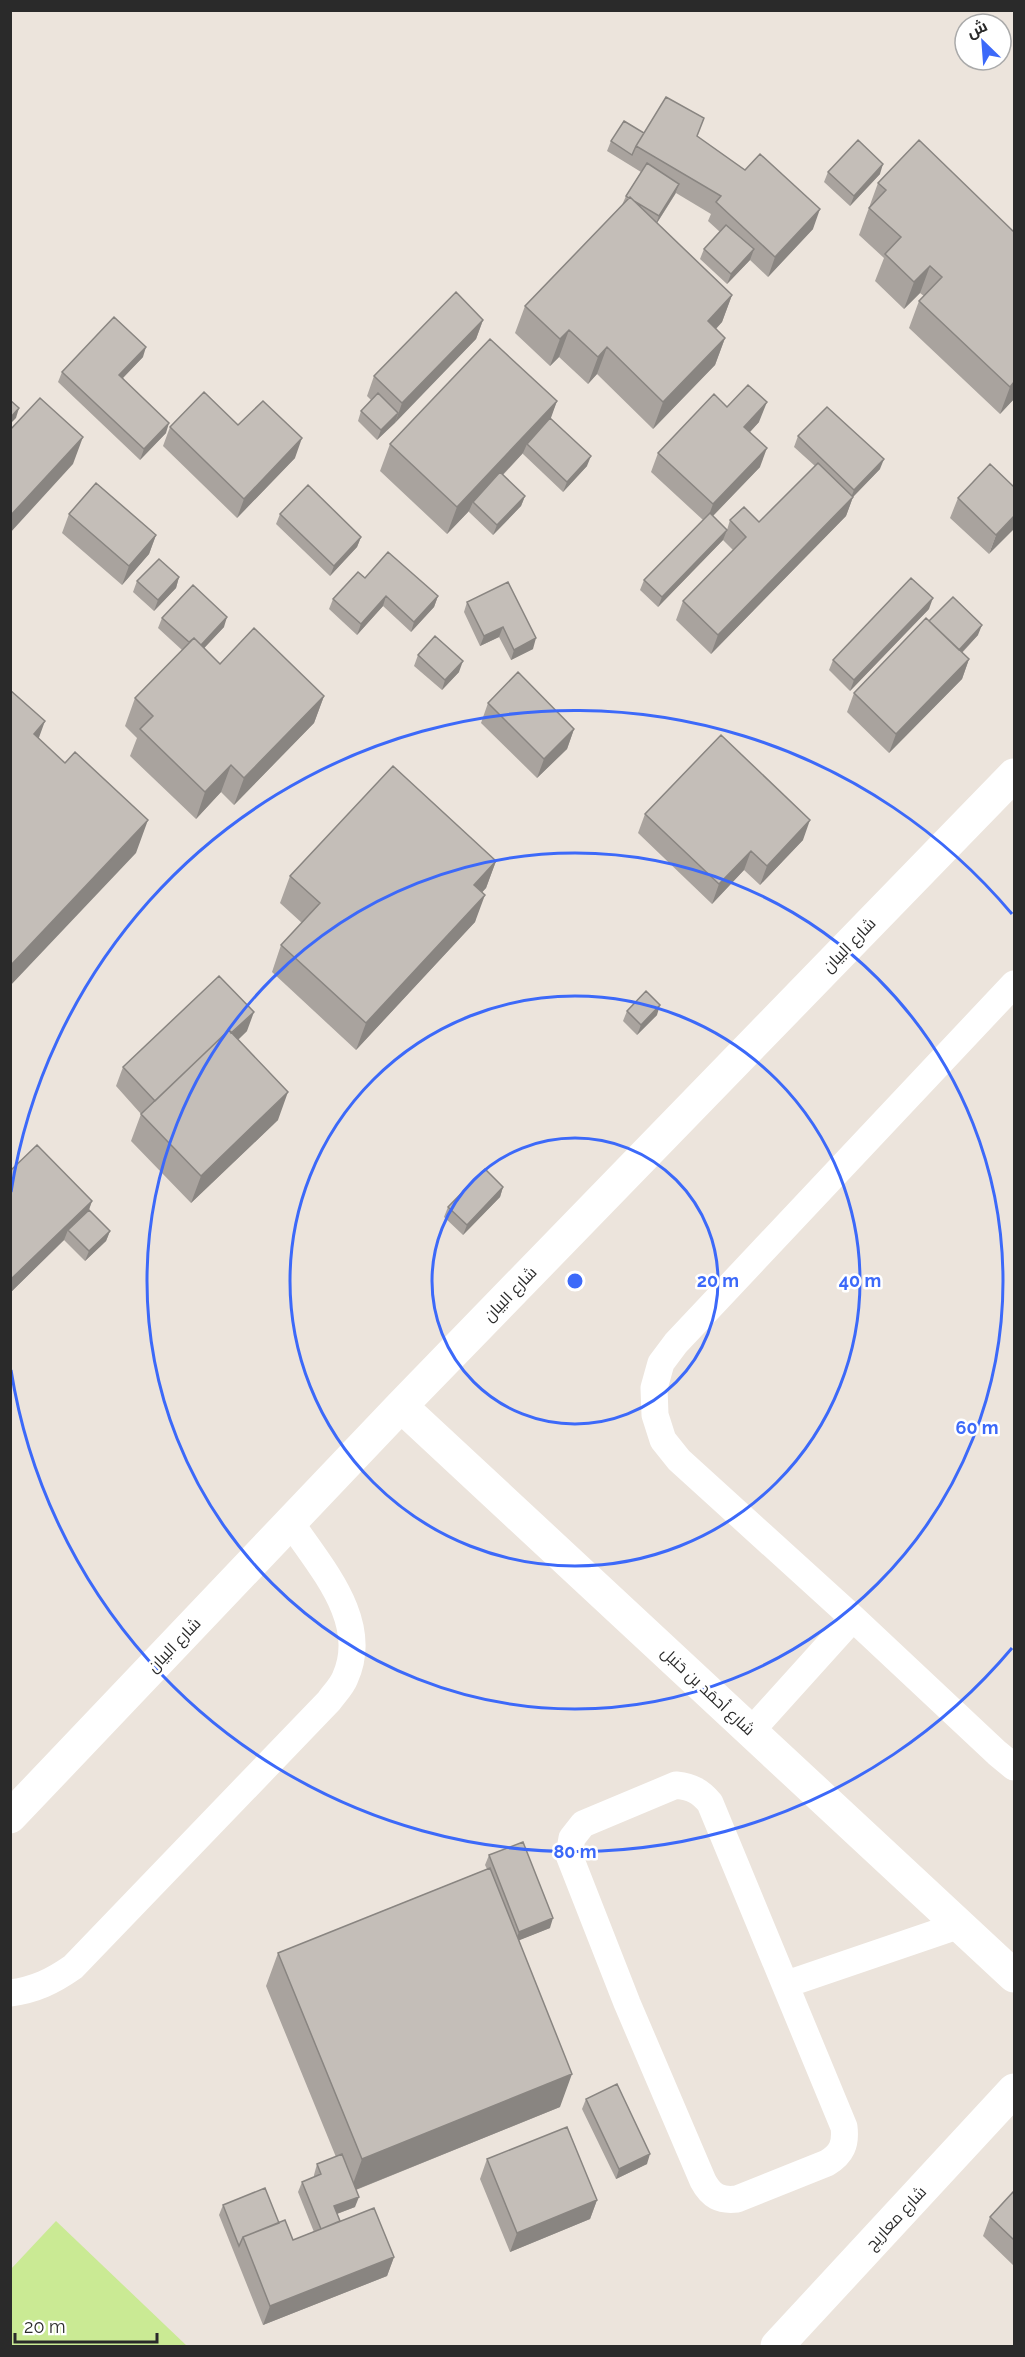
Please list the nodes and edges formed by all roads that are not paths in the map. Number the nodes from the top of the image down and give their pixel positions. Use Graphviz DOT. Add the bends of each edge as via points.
graph roads {
  1 [pos="1014,775"];
  2 [pos="1014,984"];
  3 [pos="400,1406"];
  4 [pos="291,1522"];
  5 [pos="853,1618"];
  6 [pos="751,1731"];
  7 [pos="1014,1767"];
  8 [pos="10,1817"];
  9 [pos="960,1925"];
  10 [pos="1014,1976"];
  11 [pos="787,1984"];
  12 [pos="10,1993"];
  13 [pos="1014,2090"];
  14 [pos="777,2346"];
  1 -- 3 [label="street, شارع البيان"];
  2 -- 5 [label="lane" via="676,1343 661,1363 654,1388 655,1415 663,1440 679,1460"];
  3 -- 4 [label="street, شارع البيان"];
  3 -- 6 [label="street, شارع أحمَد بن حَنبل"];
  4 -- 8 [label="street, شارع البيان"];
  4 -- 12 [label="lane" via="341,1599 351,1624 353,1652 345,1678 329,1701 73,1967 52,1982"];
  5 -- 6 [label="lane"];
  5 -- 7 [label="lane"];
  6 -- 9 [label="street, شارع أحمَد بن حَنبل"];
  9 -- 10 [label="street, شارع أحمَد بن حَنبل"];
  9 -- 11 [label="lane"];
  11 -- 11 [label="lane" via="710,1803 701,1792 676,1785 583,1824 572,1838 569,1855 574,1872 703,2181 716,2197 737,2199 827,2163 843,2148 844,2127"];
  13 -- 14 [label="street, شارع معاريج"];
}
